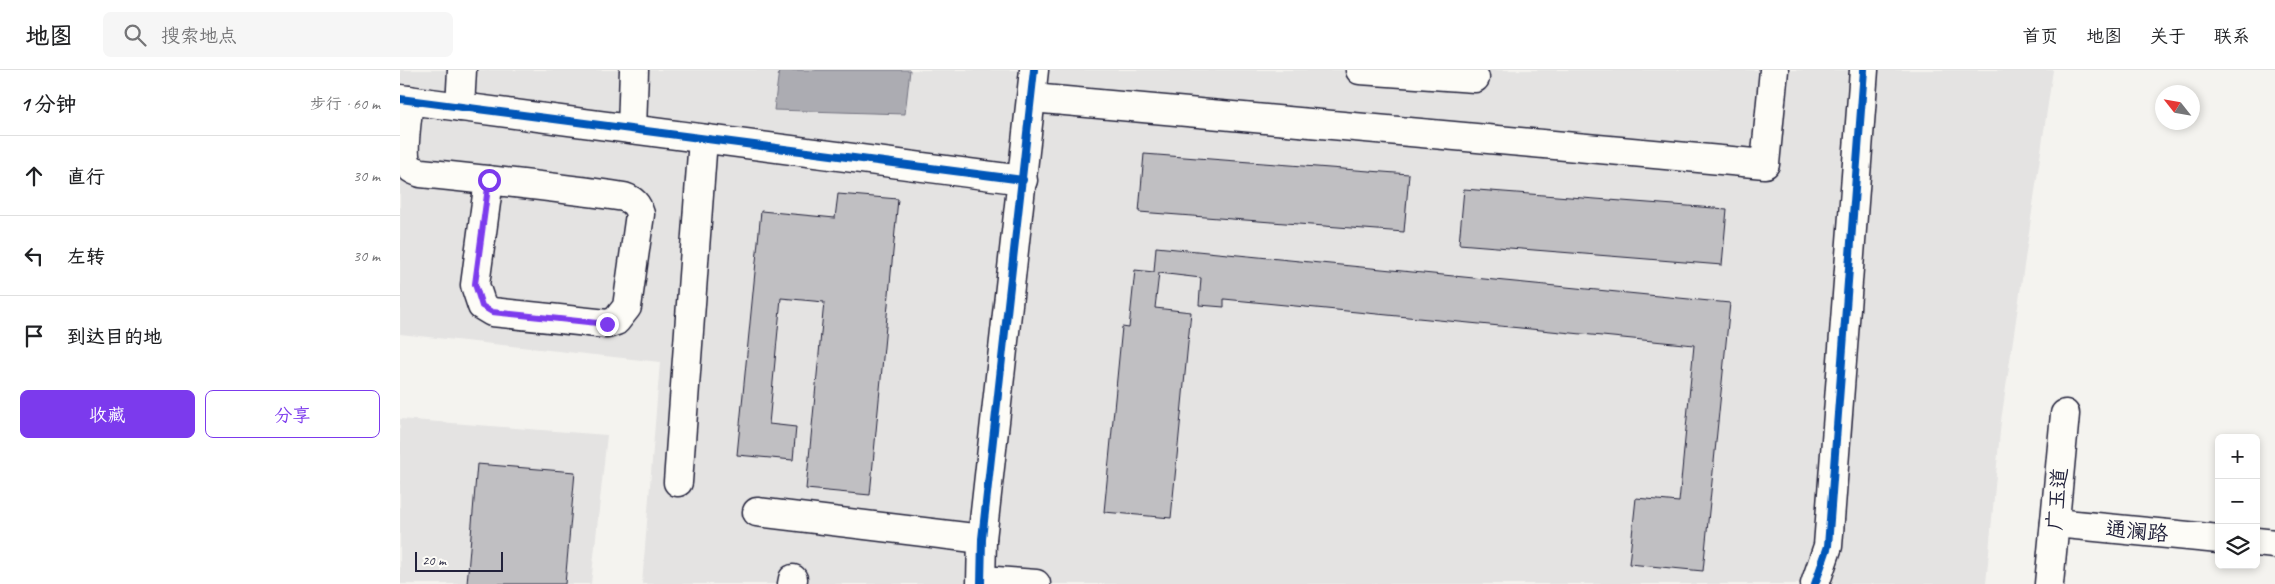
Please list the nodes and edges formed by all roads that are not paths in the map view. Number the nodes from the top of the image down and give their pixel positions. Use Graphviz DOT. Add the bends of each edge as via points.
graph roads {
  1 [pos="462,70"];
  2 [pos="634,70"];
  3 [pos="1034,70"];
  4 [pos="1360,70"];
  5 [pos="1774,70"];
  6 [pos="1864,70"];
  7 [pos="1475,78"];
  8 [pos="1032,98"];
  9 [pos="405,100"];
  10 [pos="460,107"];
  11 [pos="632,129"];
  12 [pos="704,138"];
  13 [pos="489,180"];
  14 [pos="1024,180"];
  15 [pos="2065,414"];
  16 [pos="678,482"];
  17 [pos="757,512"];
  18 [pos="2055,523"];
  19 [pos="982,539"];
  20 [pos="2215,539"];
  21 [pos="2260,542"];
  22 [pos="2275,544"];
  23 [pos="982,582"];
  24 [pos="1036,584"];
  25 [pos="1815,584"];
  26 [pos="2049,584"];
  1 -- 10 [label="street"];
  2 -- 11 [label="street"];
  3 -- 8 [label="street"];
  4 -- 7 [label="street"];
  5 -- 8 [label="street" via="1765,164"];
  6 -- 25 [label="street" via="1828,546"];
  8 -- 14 [label="street"];
  9 -- 10 [label="street"];
  9 -- 13 [label="street" via="406,155 412,170"];
  10 -- 11 [label="street"];
  11 -- 12 [label="street"];
  12 -- 14 [label="street"];
  12 -- 16 [label="street"];
  13 -- 13 [label="street" via="624,197 637,205 640,214 627,307 616,321 607,324 492,312 482,306 475,284"];
  14 -- 19 [label="street"];
  15 -- 18 [label="street, 广玉道"];
  17 -- 19 [label="street"];
  18 -- 20 [label="street, 通澜路"];
  18 -- 26 [label="street, 广玉道"];
  19 -- 23 [label="street"];
  21 -- 22 [label="street"];
  23 -- 24 [label="street"];
}
